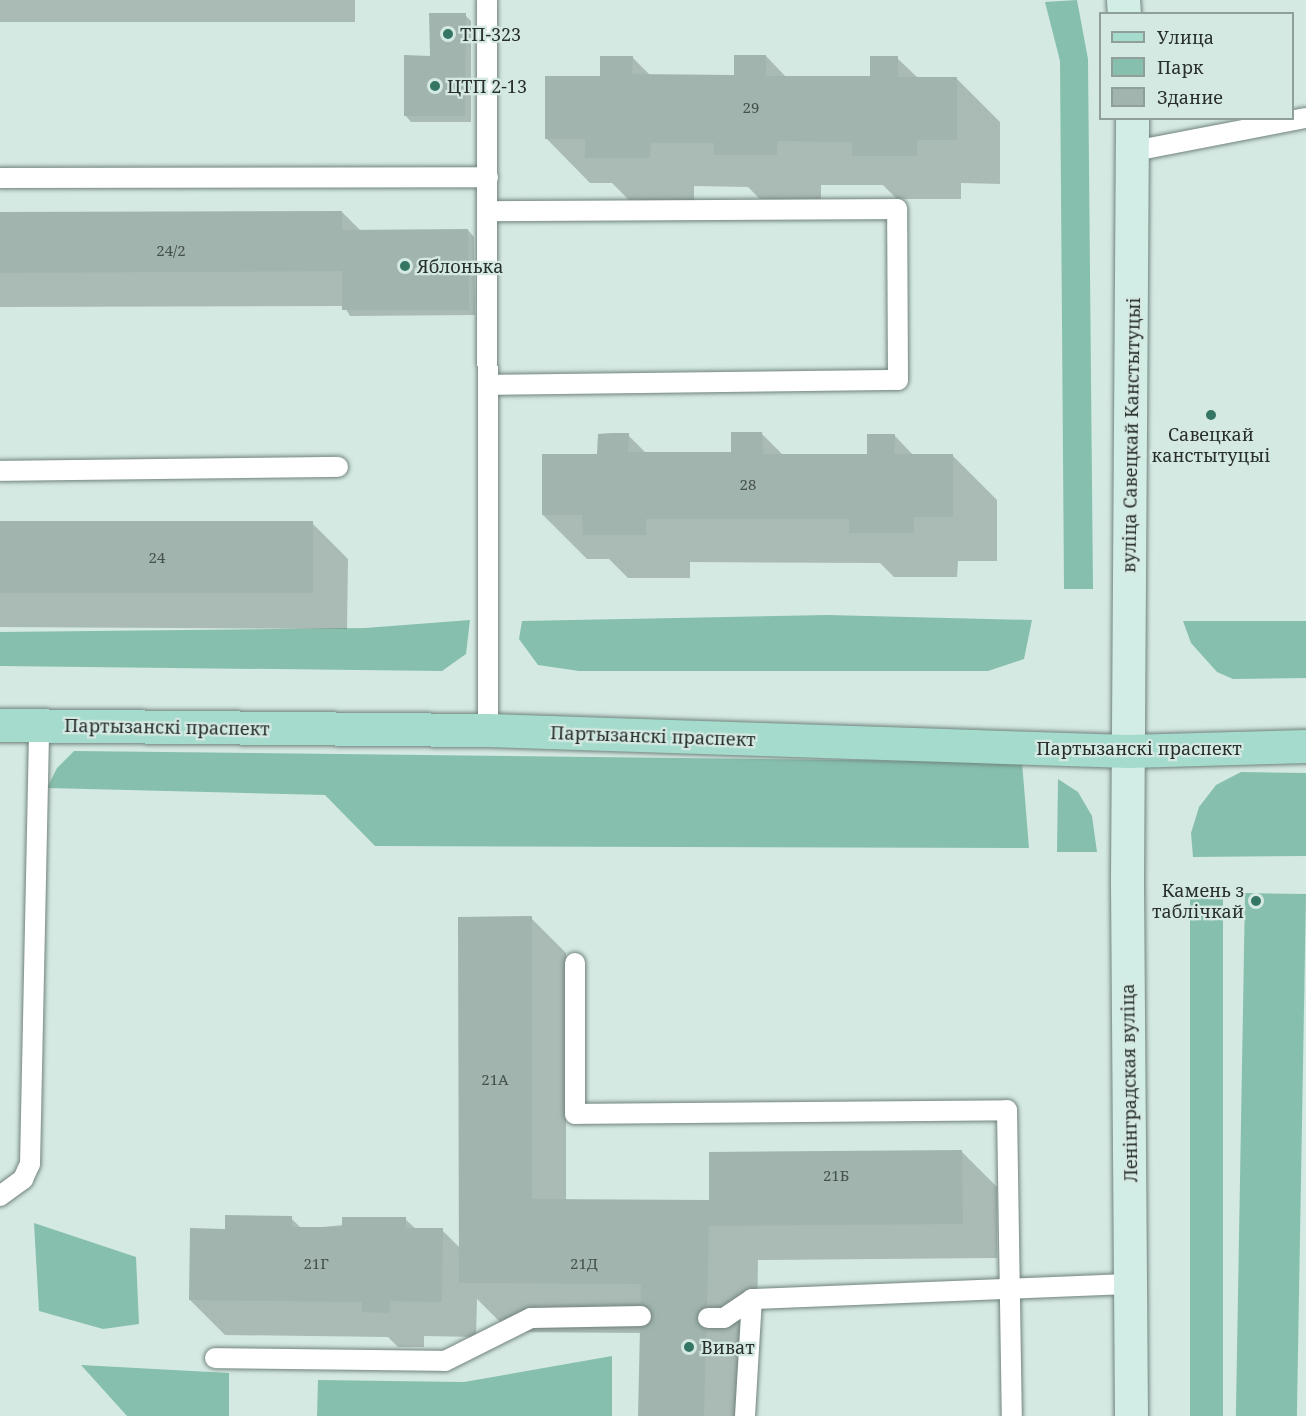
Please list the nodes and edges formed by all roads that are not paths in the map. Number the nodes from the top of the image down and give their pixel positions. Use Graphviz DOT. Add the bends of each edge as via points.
graph roads {
  1 [pos="488,0"];
  2 [pos="1306,118"];
  3 [pos="1132,120"];
  4 [pos="1134,151"];
  5 [pos="488,177"];
  6 [pos="0,178"];
  7 [pos="488,211"];
  8 [pos="488,385"];
  9 [pos="338,467"];
  10 [pos="0,471"];
  11 [pos="0,725"];
  12 [pos="39,726"];
  13 [pos="488,730"];
  14 [pos="1306,746"];
  15 [pos="1128,751"];
  16 [pos="575,963"];
  17 [pos="0,1196"];
  18 [pos="1131,1284"];
  19 [pos="1013,1291"];
  20 [pos="752,1299"];
  21 [pos="641,1316"];
  22 [pos="708,1318"];
  23 [pos="215,1358"];
  24 [pos="745,1416"];
  25 [pos="1012,1416"];
  26 [pos="1131,1416"];
  1 -- 5 [label="lane"];
  2 -- 4 [label="lane"];
  3 -- 4 [label="main road, вуліца Савецкай Канстытуцыі"];
  4 -- 15 [label="main road, вуліца Савецкай Канстытуцыі"];
  5 -- 6 [label="lane"];
  5 -- 7 [label="lane"];
  7 -- 8 [label="lane"];
  7 -- 8 [label="lane" via="897,209 898,380"];
  8 -- 13 [label="lane"];
  9 -- 10 [label="lane"];
  11 -- 12 [label="main road, Партызанскі праспект"];
  12 -- 13 [label="main road, Партызанскі праспект"];
  12 -- 17 [label="lane" via="30,1164 23,1179"];
  13 -- 15 [label="main road, Партызанскі праспект"];
  14 -- 15 [label="main road, Партызанскі праспект"];
  15 -- 18 [label="main road, Ленінградская вуліца"];
  16 -- 19 [label="lane" via="574,1114 1007,1110"];
  18 -- 19 [label="lane"];
  18 -- 26 [label="main road, Ленінградская вуліца"];
  19 -- 20 [label="lane"];
  19 -- 25 [label="lane"];
  20 -- 22 [label="lane" via="724,1318"];
  20 -- 24 [label="lane"];
  21 -- 23 [label="lane" via="531,1318 445,1361"];
}
